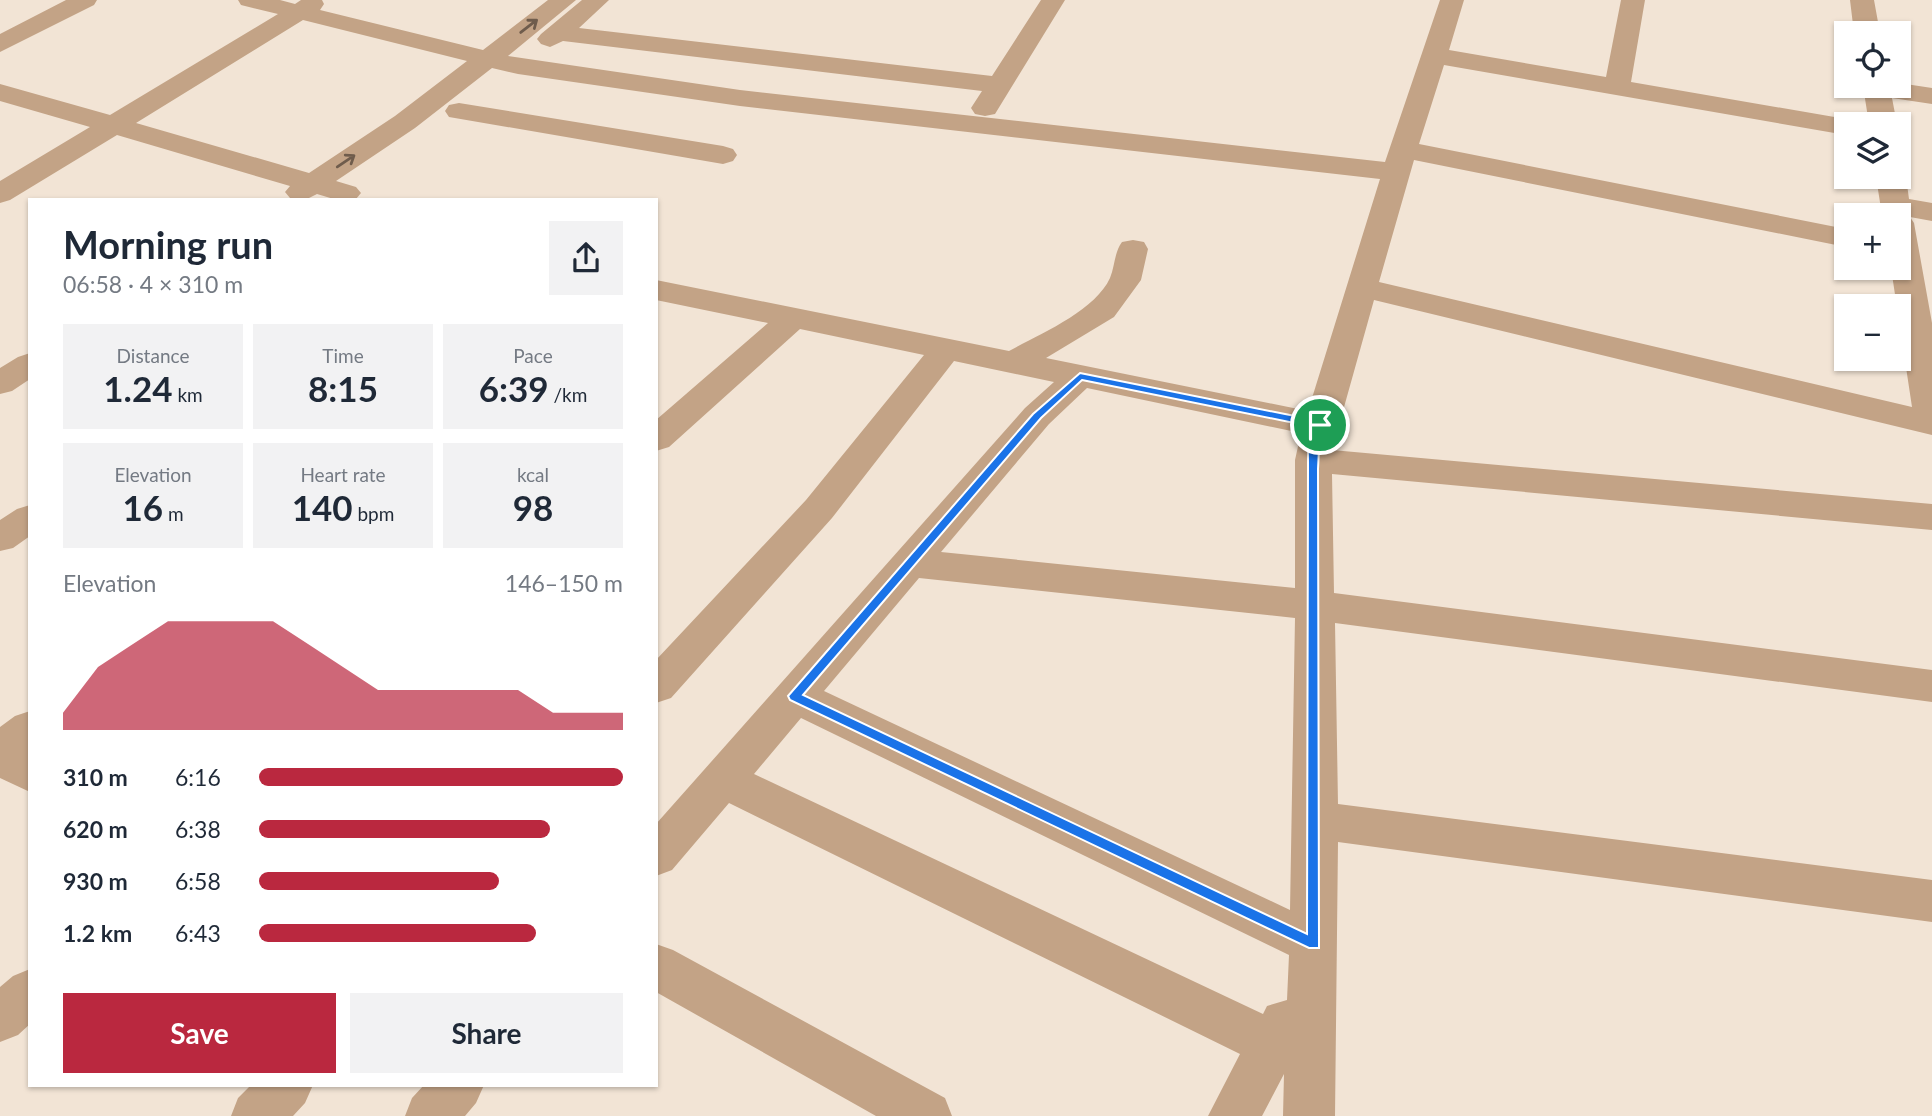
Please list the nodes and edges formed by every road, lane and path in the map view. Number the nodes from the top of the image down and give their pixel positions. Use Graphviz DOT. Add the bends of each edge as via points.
graph roads {
  1 [pos="85,0"];
  2 [pos="250,0"];
  3 [pos="564,0"];
  4 [pos="597,0"];
  5 [pos="1054,0"];
  6 [pos="1451,0"];
  7 [pos="1633,0"];
  8 [pos="1862,0"];
  9 [pos="309,6"];
  10 [pos="1865,21"];
  11 [pos="558,33"];
  12 [pos="0,44"];
  13 [pos="1433,55"];
  14 [pos="487,59"];
  15 [pos="519,66"];
  16 [pos="999,85"];
  17 [pos="1617,87"];
  18 [pos="0,92"];
  19 [pos="1911,93"];
  20 [pos="1932,96"];
  21 [pos="459,111"];
  22 [pos="684,119"];
  23 [pos="975,124"];
  24 [pos="113,125"];
  25 [pos="1834,125"];
  26 [pos="723,155"];
  27 [pos="1400,160"];
  28 [pos="301,192"];
  29 [pos="0,194"];
  30 [pos="341,196"];
  31 [pos="1932,212"];
  32 [pos="1911,217"];
  33 [pos="1834,236"];
  34 [pos="1133,249"];
  35 [pos="1910,280"];
  36 [pos="1362,287"];
  37 [pos="658,290"];
  38 [pos="793,318"];
  39 [pos="946,349"];
  40 [pos="1926,354"];
  41 [pos="1014,363"];
  42 [pos="1080,376"];
  43 [pos="1932,422"];
  44 [pos="658,437"];
  45 [pos="1317,442"];
  46 [pos="1932,517"];
  47 [pos="28,519"];
  48 [pos="0,538"];
  49 [pos="910,563"];
  50 [pos="1314,605"];
  51 [pos="658,685"];
  52 [pos="1932,686"];
  53 [pos="795,696"];
  54 [pos="28,730"];
  55 [pos="0,754"];
  56 [pos="28,773"];
  57 [pos="722,779"];
  58 [pos="1316,820"];
  59 [pos="658,854"];
  60 [pos="1932,901"];
  61 [pos="1314,960"];
  62 [pos="658,967"];
  63 [pos="28,994"];
  64 [pos="0,1019"];
  65 [pos="1272,1044"];
  66 [pos="285,1087"];
  67 [pos="456,1087"];
  68 [pos="257,1116"];
  69 [pos="431,1116"];
  70 [pos="926,1116"];
  71 [pos="1234,1116"];
  72 [pos="1309,1116"];
  1 -- 12 [label="street"];
  2 -- 9 [label="street"];
  14 -- 3 [label="street, one-way"];
  4 -- 11 [label="street"];
  5 -- 16 [label="street"];
  6 -- 13 [label="street"];
  7 -- 17 [label="street"];
  8 -- 10 [label="street"];
  9 -- 14 [label="street"];
  9 -- 24 [label="street"];
  11 -- 15 [label="street"];
  11 -- 16 [label="street"];
  13 -- 17 [label="street"];
  13 -- 27 [label="street"];
  14 -- 15 [label="street"];
  28 -- 14 [label="street, one-way" via="405,122"];
  15 -- 21 [label="street"];
  15 -- 22 [label="street"];
  16 -- 23 [label="street"];
  17 -- 25 [label="street"];
  18 -- 24 [label="street"];
  19 -- 20 [label="street"];
  21 -- 22 [label="street"];
  21 -- 30 [label="street"];
  22 -- 23 [label="street"];
  22 -- 26 [label="street"];
  23 -- 27 [label="street"];
  24 -- 28 [label="street"];
  24 -- 29 [label="street"];
  27 -- 33 [label="street"];
  27 -- 36 [label="street"];
  28 -- 30 [label="street"];
  31 -- 32 [label="street"];
  34 -- 41 [label="street" via="1125,280 1103,310"];
  35 -- 40 [label="street"];
  36 -- 43 [label="street"];
  36 -- 45 [label="street"];
  37 -- 38 [label="street"];
  38 -- 39 [label="street"];
  38 -- 44 [label="street"];
  39 -- 41 [label="street"];
  39 -- 51 [label="street" via="819,509"];
  40 -- 43 [label="street"];
  41 -- 42 [label="street"];
  42 -- 45 [label="street"];
  42 -- 49 [label="street" via="1037,416"];
  45 -- 46 [label="street"];
  45 -- 50 [label="street"];
  47 -- 48 [label="street"];
  49 -- 50 [label="street"];
  49 -- 53 [label="street"];
  50 -- 52 [label="street"];
  50 -- 58 [label="street"];
  53 -- 57 [label="street"];
  53 -- 61 [label="street"];
  54 -- 55 [label="street"];
  55 -- 56 [label="street"];
  57 -- 59 [label="street"];
  57 -- 65 [label="street"];
  58 -- 60 [label="street"];
  58 -- 61 [label="street"];
  61 -- 65 [label="street"];
  61 -- 72 [label="street"];
  62 -- 70 [label="street"];
  63 -- 64 [label="street"];
  65 -- 71 [label="street"];
  66 -- 68 [label="street"];
  67 -- 69 [label="street"];
}
